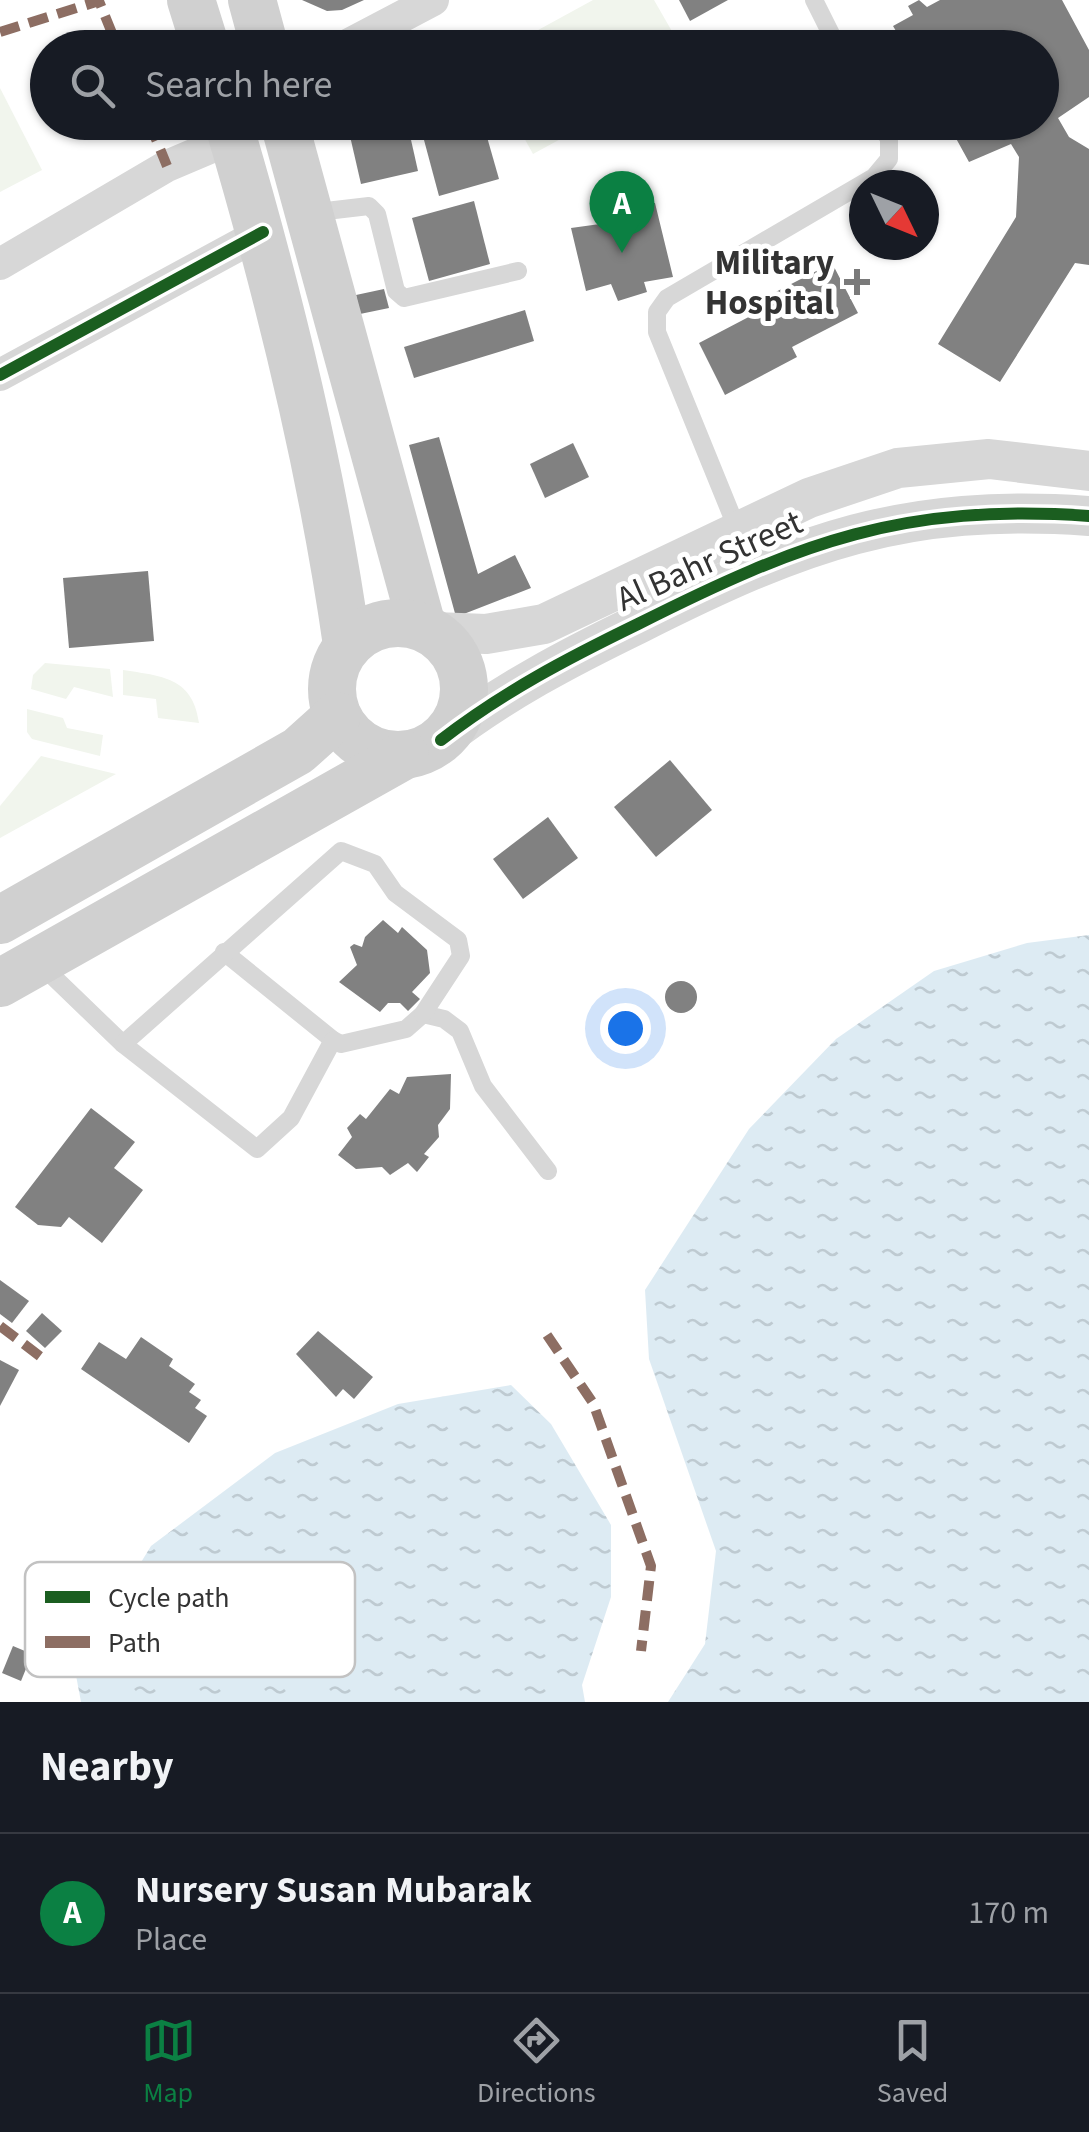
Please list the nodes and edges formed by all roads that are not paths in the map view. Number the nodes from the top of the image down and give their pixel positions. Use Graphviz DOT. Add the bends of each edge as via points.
graph roads {
  1 [pos="192,0"];
  2 [pos="252,0"];
  3 [pos="433,0"];
  4 [pos="814,0"];
  5 [pos="201,30"];
  6 [pos="260,30"];
  7 [pos="376,30"];
  8 [pos="829,30"];
  9 [pos="212,140"];
  10 [pos="233,140"];
  11 [pos="289,140"];
  12 [pos="889,140"];
  13 [pos="307,213"];
  14 [pos="263,232"];
  15 [pos="0,264"];
  16 [pos="518,271"];
  17 [pos="0,375"];
  18 [pos="1089,471"];
  19 [pos="1089,516"];
  20 [pos="738,531"];
  21 [pos="544,624"];
  22 [pos="429,629"];
  23 [pos="346,645"];
  24 [pos="555,665"];
  25 [pos="336,716"];
  26 [pos="423,748"];
  27 [pos="67,883"];
  28 [pos="0,920"];
  29 [pos="101,925"];
  30 [pos="224,952"];
  31 [pos="18,972"];
  32 [pos="423,1014"];
  33 [pos="332,1040"];
  34 [pos="123,1044"];
  35 [pos="548,1170"];
  1 -- 5 [label="main road"];
  2 -- 6 [label="main road"];
  3 -- 7 [label="street"];
  4 -- 8 [label="lane"];
  9 -- 15 [label="street"];
  10 -- 14 [label="main road"];
  11 -- 13 [label="main road"];
  12 -- 20 [label="lane" via="889,159 874,177 667,298 658,312 656,332"];
  13 -- 16 [label="lane" via="369,206 404,298"];
  13 -- 22 [label="main road"];
  14 -- 17 [label="street"];
  14 -- 23 [label="main road" via="335,551"];
  18 -- 20 [label="street, Al Bahr Street" via="988,459 898,468"];
  19 -- 24 [label="street, Al Bahr Street" via="960,514 820,542 753,566"];
  20 -- 21 [label="street, Al Bahr Street"];
  21 -- 22 [label="street, Al Bahr Street" via="486,634"];
  21 -- 24 [label="street"];
  22 -- 23 [label="main road" via="396,622 368,628"];
  22 -- 26 [label="main road" via="456,654 465,684 460,715"];
  23 -- 25 [label="main road" via="334,667"];
  24 -- 26 [label="street, Al Bahr Street"];
  25 -- 26 [label="main road" via="354,739 378,753"];
  25 -- 27 [label="main road" via="298,751"];
  26 -- 29 [label="main road, Al Bahr Street"];
  27 -- 28 [label="main road"];
  27 -- 29 [label="main road"];
  29 -- 31 [label="main road, Al Bahr Street"];
  30 -- 32 [label="lane" via="341,851 376,864 395,892 458,940 462,956"];
  30 -- 33 [label="lane"];
  30 -- 34 [label="lane"];
  31 -- 34 [label="lane"];
  32 -- 33 [label="lane" via="406,1029 340,1044"];
  32 -- 35 [label="lane" via="444,1018 460,1031 483,1086"];
  33 -- 34 [label="lane" via="292,1118 257,1149"];
}
